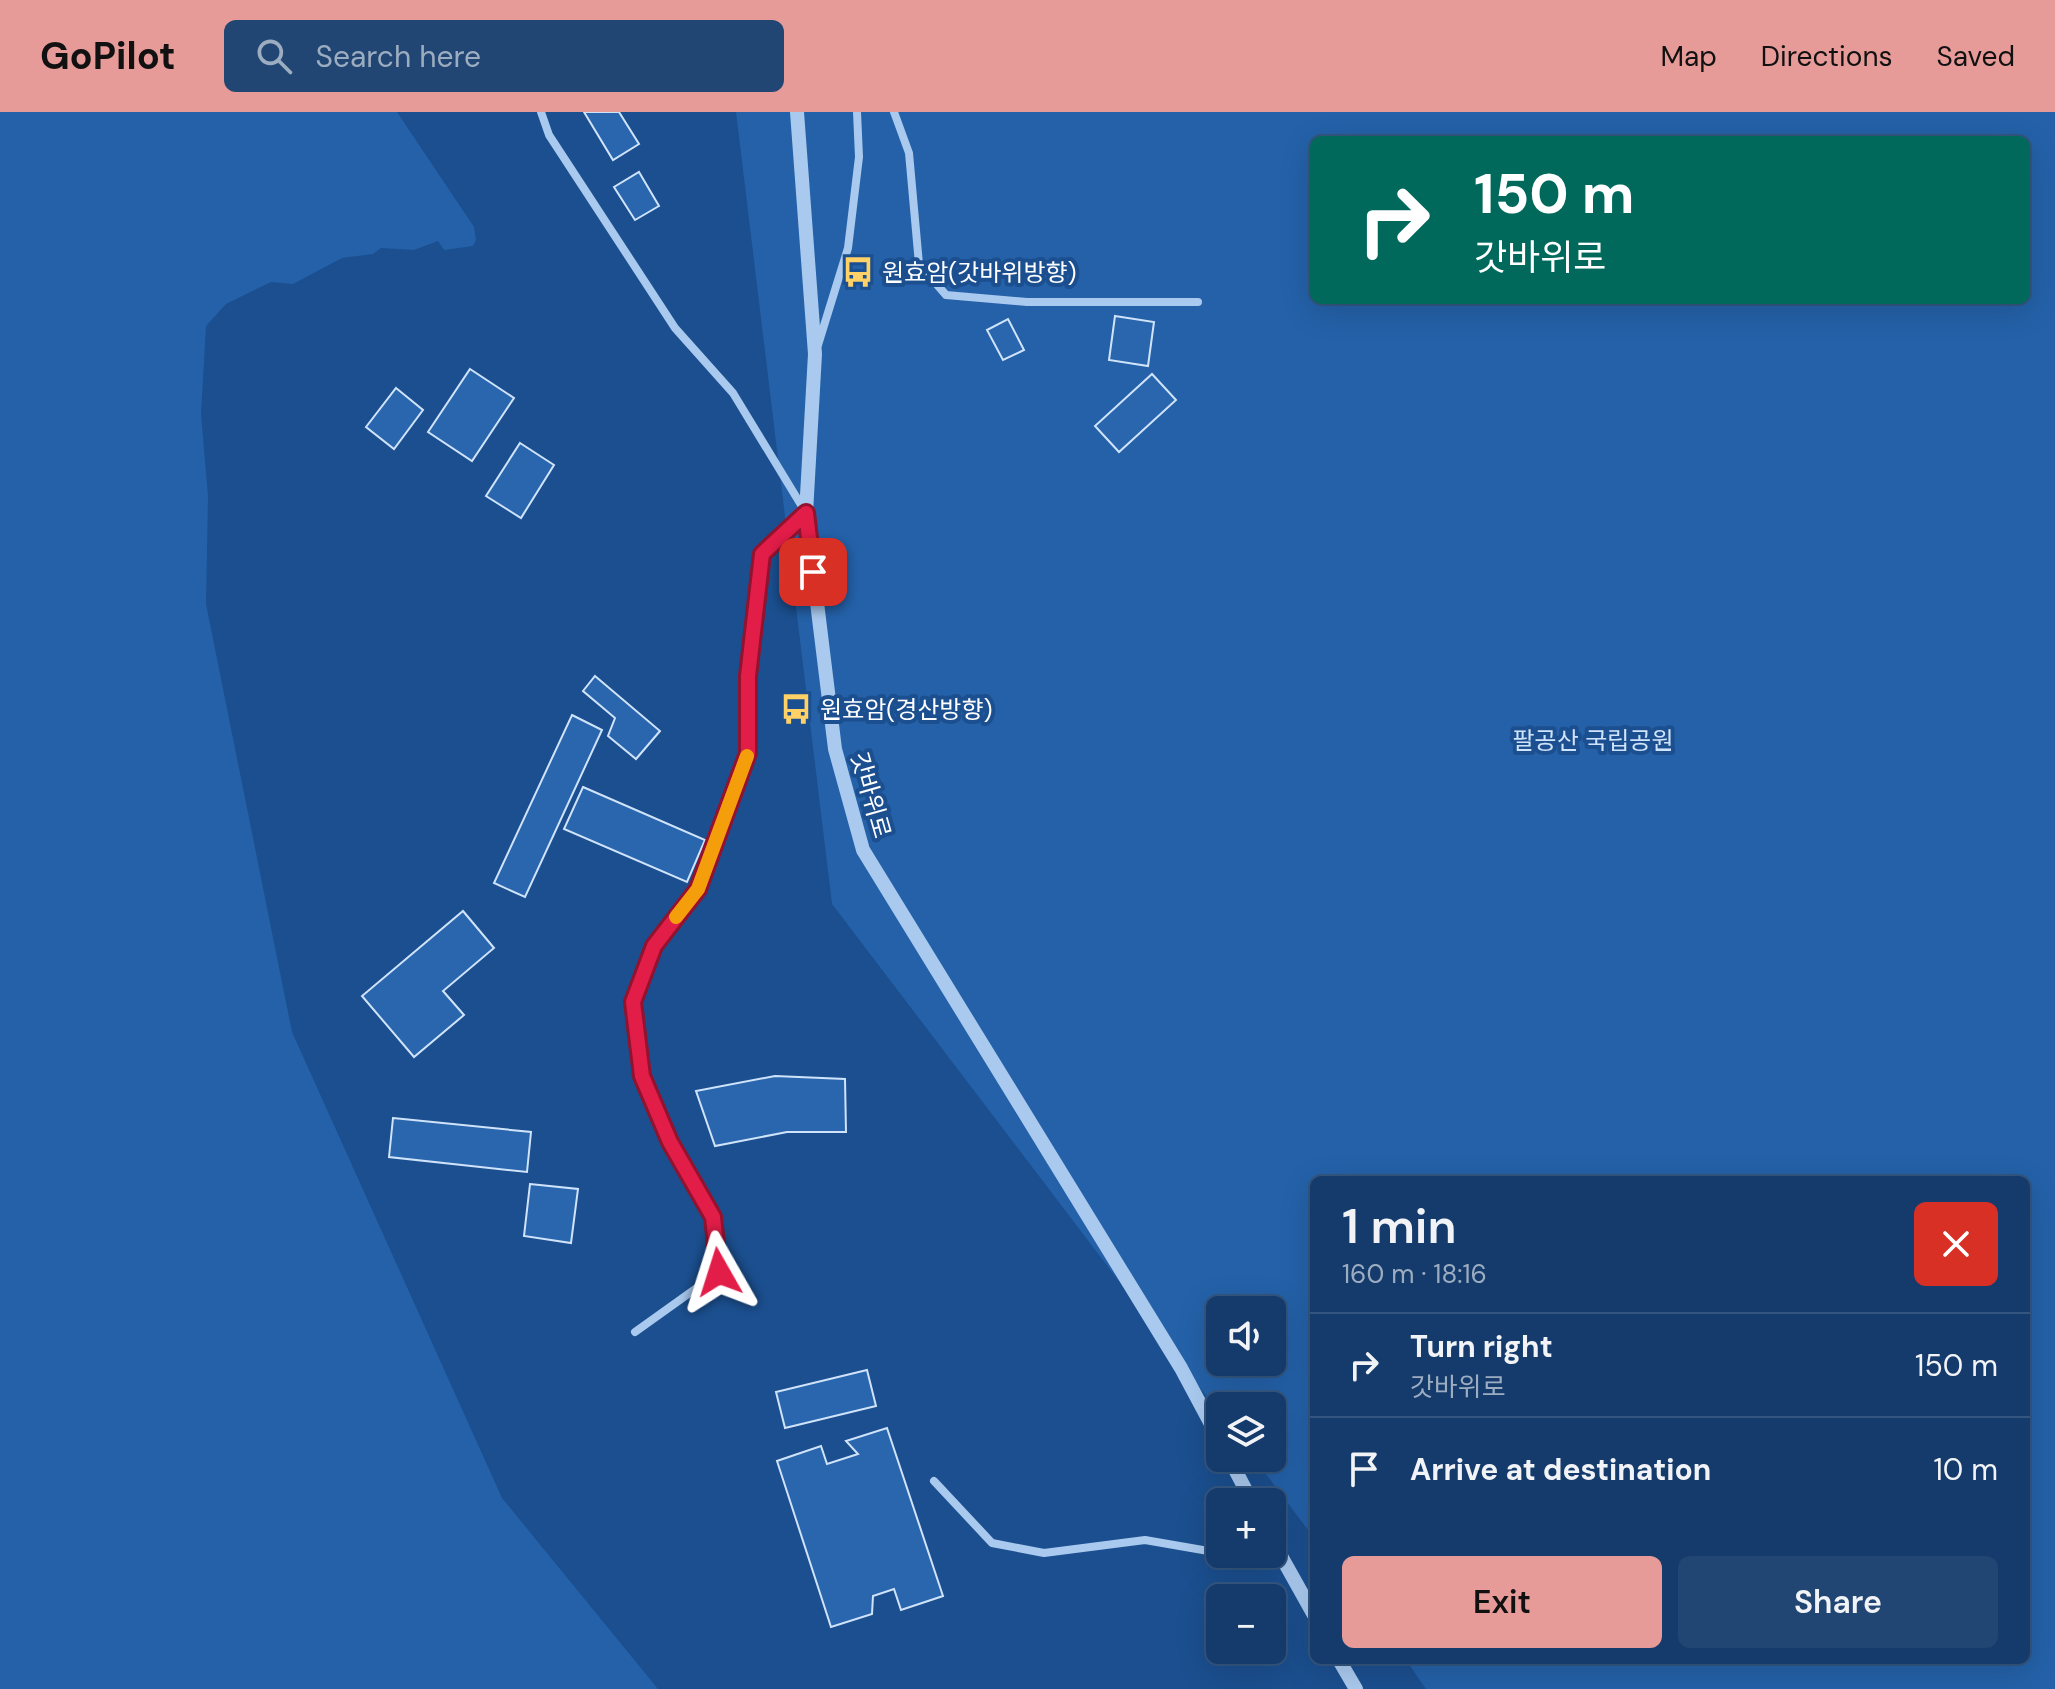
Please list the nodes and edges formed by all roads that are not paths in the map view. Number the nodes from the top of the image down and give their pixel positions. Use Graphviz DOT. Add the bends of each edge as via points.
graph roads {
  1 [pos="541,112"];
  2 [pos="797,112"];
  3 [pos="857,112"];
  4 [pos="894,112"];
  5 [pos="1198,302"];
  6 [pos="815,354"];
  7 [pos="806,513"];
  8 [pos="635,1332"];
  9 [pos="1206,1415"];
  10 [pos="934,1481"];
  11 [pos="1206,1551"];
  12 [pos="1286,1567"];
  13 [pos="1310,1608"];
  14 [pos="1341,1664"];
  15 [pos="1356,1689"];
  1 -- 7 [label="street" via="549,135 675,328 733,393"];
  2 -- 6 [label="street, 갓바위로"];
  3 -- 6 [label="street" via="859,157 848,248"];
  4 -- 5 [label="street" via="909,153 919,264 946,295 1027,302"];
  6 -- 7 [label="street, 갓바위로"];
  7 -- 8 [label="street" via="762,554 748,676 748,753 698,889 654,946 633,1002 642,1076 670,1142 713,1217 719,1272"];
  7 -- 9 [label="street, 갓바위로" via="835,749 863,850"];
  10 -- 11 [label="street" via="992,1543 1044,1553 1145,1540"];
  12 -- 13 [label="street"];
  14 -- 15 [label="street"];
}
